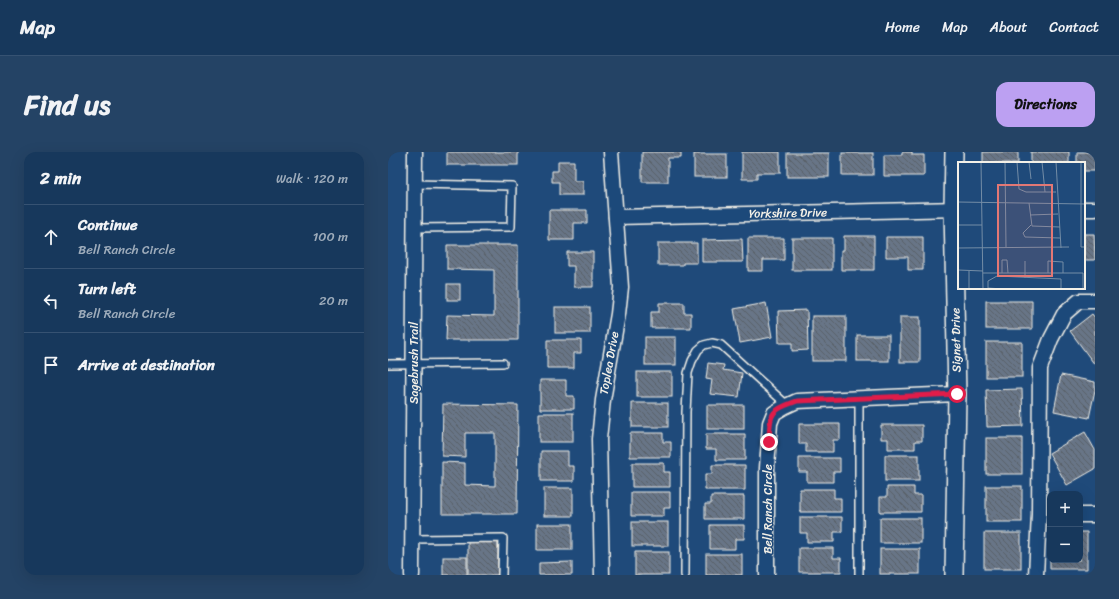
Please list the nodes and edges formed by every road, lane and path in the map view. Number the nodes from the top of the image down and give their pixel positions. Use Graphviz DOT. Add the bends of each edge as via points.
graph roads {
  1 [pos="415,152"];
  2 [pos="611,152"];
  3 [pos="954,152"];
  4 [pos="415,184"];
  5 [pos="956,209"];
  6 [pos="616,217"];
  7 [pos="415,228"];
  8 [pos="1095,301"];
  9 [pos="414,363"];
  10 [pos="504,363"];
  11 [pos="388,364"];
  12 [pos="957,394"];
  13 [pos="858,398"];
  14 [pos="787,405"];
  15 [pos="1044,514"];
  16 [pos="1083,515"];
  17 [pos="1095,515"];
  18 [pos="413,539"];
  19 [pos="412,575"];
  20 [pos="502,575"];
  21 [pos="602,575"];
  22 [pos="685,575"];
  23 [pos="767,575"];
  24 [pos="859,575"];
  25 [pos="954,575"];
  26 [pos="1036,575"];
  1 -- 4 [label="street, Sagebrush Trail"];
  2 -- 6 [label="street, Toplea Drive"];
  3 -- 5 [label="street, Signet Drive"];
  4 -- 7 [label="street, Sagebrush Trail"];
  4 -- 7 [label="lane" via="512,186 511,227"];
  5 -- 6 [label="street, Yorkshire Drive"];
  5 -- 12 [label="street, Signet Drive"];
  6 -- 21 [label="street, Toplea Drive" via="621,287 599,439"];
  7 -- 9 [label="street, Sagebrush Trail"];
  8 -- 15 [label="street" via="1079,301 1064,314 1050,339 1040,368"];
  9 -- 10 [label="lane"];
  9 -- 11 [label="lane"];
  9 -- 18 [label="street, Sagebrush Trail"];
  12 -- 13 [label="street, Bell Ranch Circle"];
  12 -- 25 [label="street, Signet Drive"];
  13 -- 14 [label="street, Bell Ranch Circle" via="797,401"];
  13 -- 24 [label="lane"];
  14 -- 22 [label="lane" via="721,345 704,344 698,350 688,373"];
  14 -- 23 [label="street, Bell Ranch Circle" via="774,413 770,423 767,468"];
  15 -- 26 [label="street"];
  16 -- 17 [label="street"];
  18 -- 19 [label="street, Sagebrush Trail"];
  18 -- 20 [label="lane" via="503,538"];
}
